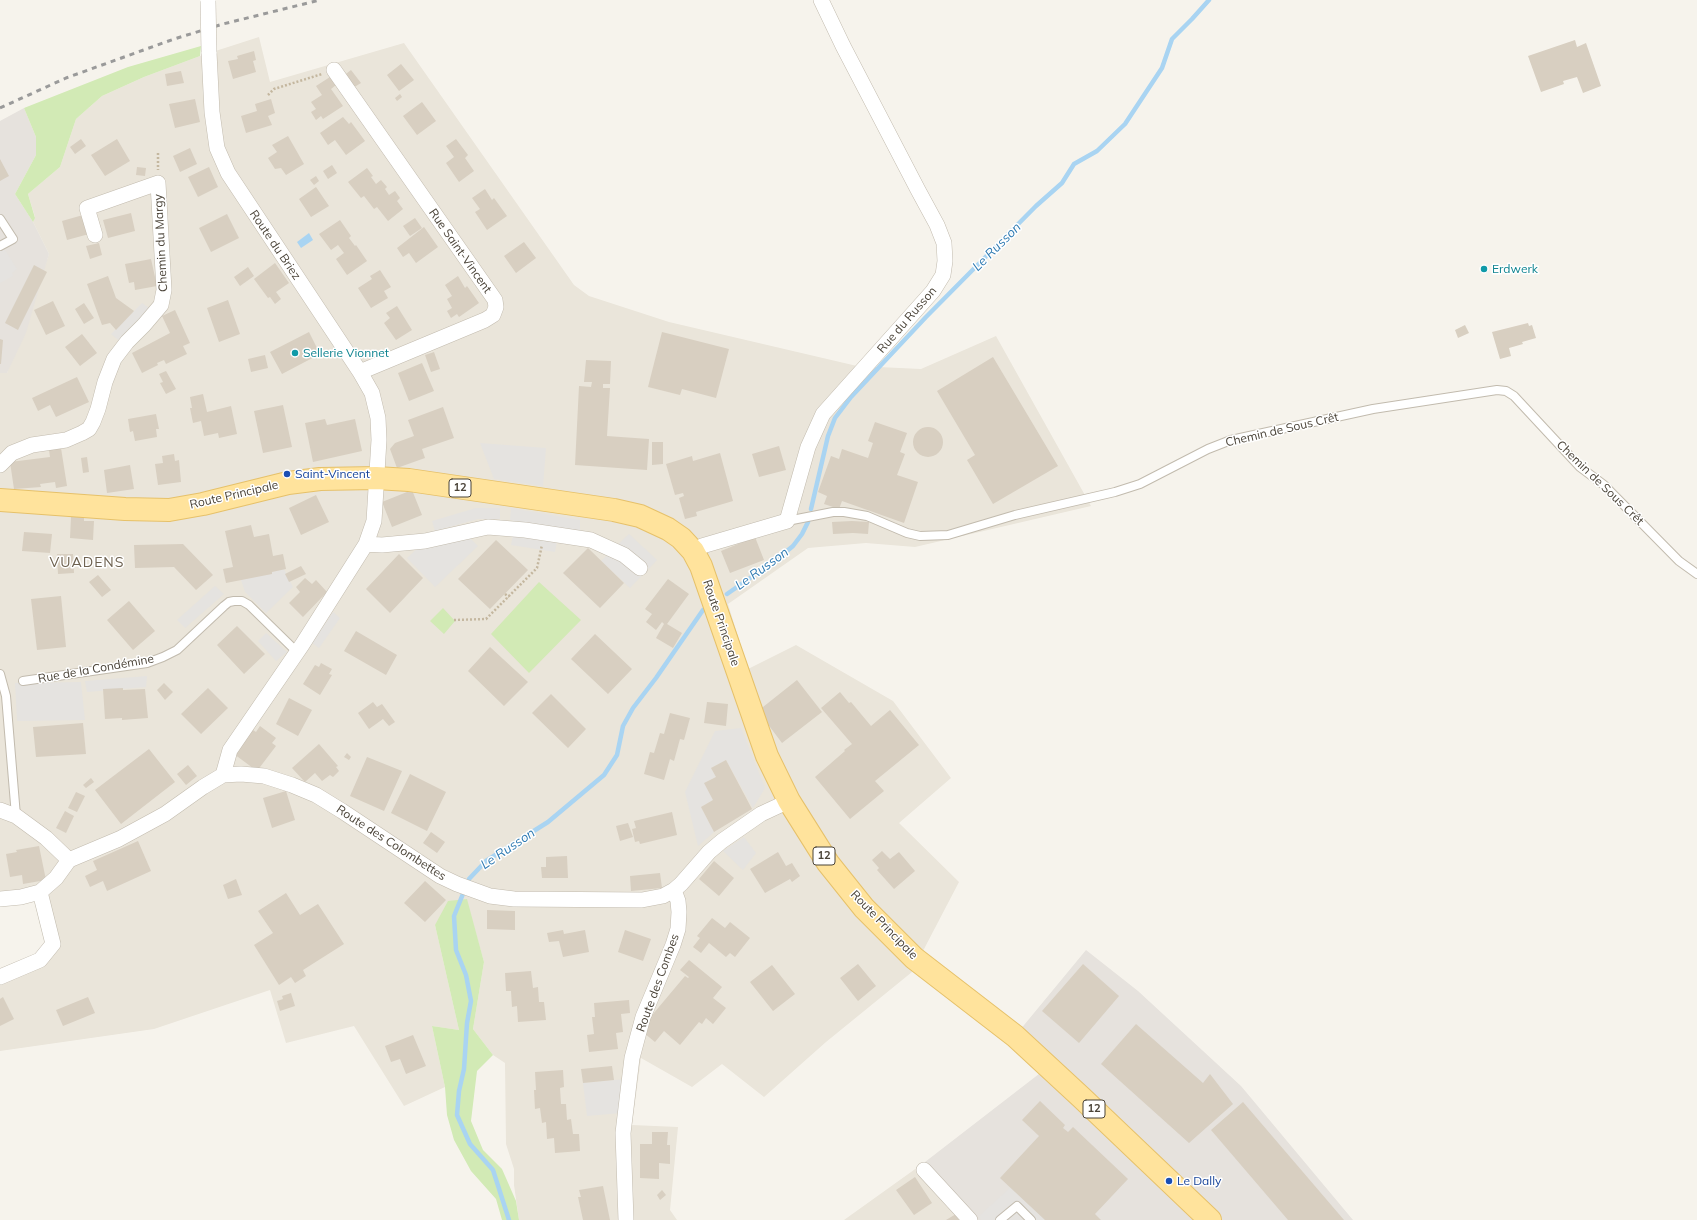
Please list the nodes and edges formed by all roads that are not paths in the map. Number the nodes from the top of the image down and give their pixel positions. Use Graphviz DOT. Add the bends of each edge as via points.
graph roads {
  1 [pos="208,0"];
  2 [pos="822,0"];
  3 [pos="334,70"];
  4 [pos="0,218"];
  5 [pos="95,235"];
  6 [pos="0,246"];
  7 [pos="360,372"];
  8 [pos="0,465"];
  9 [pos="376,478"];
  10 [pos="0,500"];
  11 [pos="787,521"];
  12 [pos="366,544"];
  13 [pos="693,551"];
  14 [pos="640,568"];
  15 [pos="1697,574"];
  16 [pos="297,652"];
  17 [pos="0,674"];
  18 [pos="23,681"];
  19 [pos="223,775"];
  20 [pos="788,801"];
  21 [pos="0,810"];
  22 [pos="16,816"];
  23 [pos="69,860"];
  24 [pos="674,890"];
  25 [pos="40,892"];
  26 [pos="0,898"];
  27 [pos="0,977"];
  28 [pos="924,1170"];
  29 [pos="626,1220"];
  30 [pos="970,1220"];
  31 [pos="1000,1220"];
  32 [pos="1031,1220"];
  33 [pos="1210,1220"];
  1 -- 7 [label="street, Route du Briez, bridge" via="212,112 217,148 228,173"];
  2 -- 11 [label="street, Rue du Russon" via="843,46 937,225 944,243 945,261 943,275 933,291 823,414 808,447"];
  3 -- 7 [label="street, Rue Saint-Vincent" via="495,300 496,307 493,315 485,320"];
  4 -- 6 [label="lane" via="13,239"];
  5 -- 8 [label="street, Chemin du Margy" via="87,208 158,183 164,290 161,304 114,359 89,429 66,440 32,445 12,453"];
  7 -- 9 [label="street, Route du Briez" via="372,393 378,418"];
  9 -- 10 [label="main road, Route Principale / 12" via="320,479 288,483 168,510"];
  9 -- 12 [label="street" via="374,521"];
  9 -- 13 [label="main road, Route Principale / 12" via="409,480 614,510 640,516 668,529"];
  11 -- 13 [label="street" via="702,546"];
  11 -- 15 [label="lane, Chemin de Sous Crêt" via="844,512 867,516 914,534 948,535 1140,484 1231,440 1373,409 1497,390 1506,391 1514,396 1580,467 1604,485 1679,561"];
  12 -- 14 [label="street" via="426,541 488,527 591,540 624,555"];
  12 -- 16 [label="street"];
  13 -- 20 [label="main road, Route Principale / 12" via="709,587 767,756"];
  16 -- 18 [label="lane, Rue de la Condémine" via="249,605 242,601 234,601 224,606 177,650 164,657 147,663"];
  16 -- 19 [label="street" via="230,750"];
  17 -- 22 [label="lane" via="6,696"];
  19 -- 23 [label="street, Route des Colombettes" via="165,814 119,839"];
  19 -- 24 [label="street, Route des Colombettes" via="264,776 316,795 424,866 457,884 490,896 514,899 642,900 663,896"];
  20 -- 24 [label="street, Route des Colombettes" via="761,814 722,841"];
  20 -- 33 [label="main road, Route Principale / 12" via="828,863 864,908 914,958 1015,1036"];
  21 -- 22 [label="street"];
  22 -- 23 [label="street" via="46,838"];
  23 -- 25 [label="street" via="56,878"];
  24 -- 29 [label="street, Route des Combes" via="679,907 678,929 643,1017 632,1058 623,1133"];
  25 -- 26 [label="street" via="21,897"];
  25 -- 27 [label="street" via="53,944 40,960"];
  28 -- 30 [label="street"];
  31 -- 32 [label="lane" via="1017,1206"];
}
